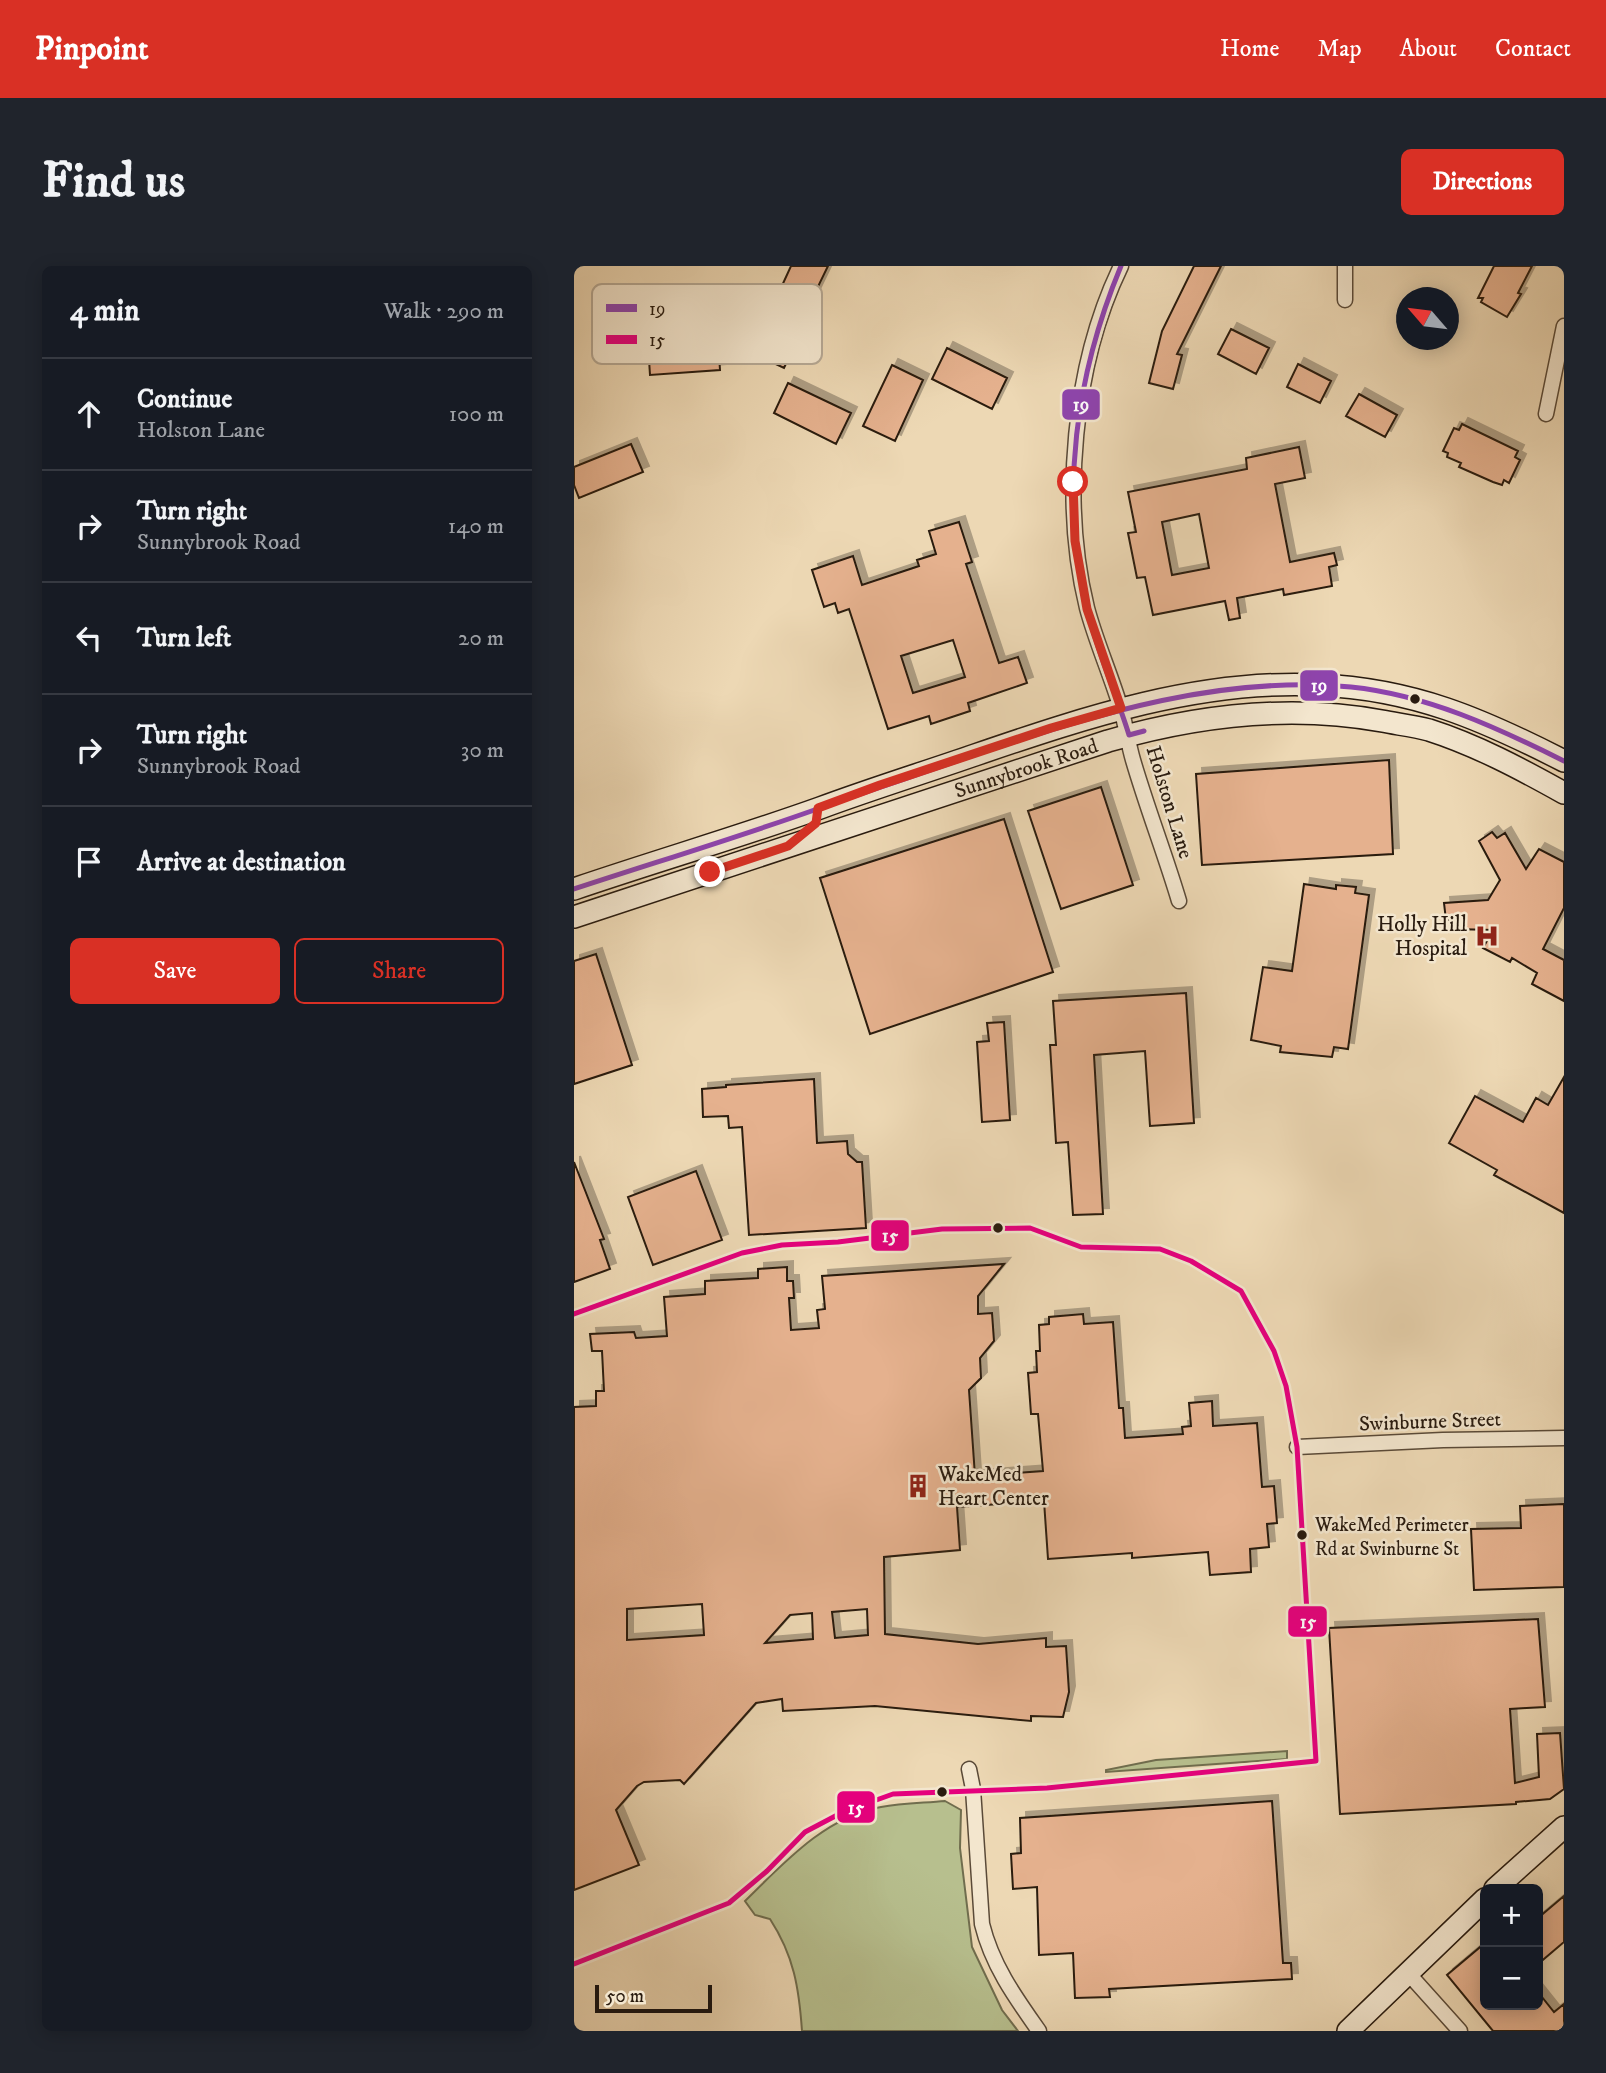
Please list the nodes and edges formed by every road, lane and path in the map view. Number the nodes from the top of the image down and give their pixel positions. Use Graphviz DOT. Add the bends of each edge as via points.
graph roads {
  1 [pos="1121,266"];
  2 [pos="1345,266"];
  3 [pos="1345,300"];
  4 [pos="1564,326"];
  5 [pos="1546,414"];
  6 [pos="1121,708"];
  7 [pos="1129,735"];
  8 [pos="1564,761"];
  9 [pos="1564,793"];
  10 [pos="818,808"];
  11 [pos="788,846"];
  12 [pos="574,889"];
  13 [pos="1180,901"];
  14 [pos="574,917"];
  15 [pos="1564,1438"];
  16 [pos="1297,1447"];
  17 [pos="969,1769"];
  18 [pos="1564,1827"];
  19 [pos="1501,1884"];
  20 [pos="1480,1904"];
  21 [pos="1408,1973"];
  22 [pos="1039,2031"];
  23 [pos="1348,2031"];
  24 [pos="1460,2031"];
  1 -- 6 [label="street, Holston Lane" via="1086,369 1073,482 1075,541 1087,609"];
  2 -- 3 [label="street"];
  4 -- 5 [label="street"];
  6 -- 7 [label="street, Holston Lane"];
  6 -- 8 [label="main road, Sunnybrook Road" via="1239,686 1320,685 1395,694 1443,706"];
  6 -- 10 [label="main road, Sunnybrook Road"];
  7 -- 9 [label="main road, Sunnybrook Road" via="1251,713 1334,713 1427,730 1505,761"];
  7 -- 11 [label="main road, Sunnybrook Road"];
  7 -- 13 [label="street, Holston Lane" via="1132,758"];
  10 -- 11 [label="main road" via="816,823"];
  10 -- 12 [label="main road, Sunnybrook Road"];
  11 -- 14 [label="main road, Sunnybrook Road"];
  15 -- 16 [label="street, Swinburne Street"];
  17 -- 22 [label="street" via="986,1939 1006,1983"];
  18 -- 19 [label="main road"];
  20 -- 21 [label="main road"];
  21 -- 23 [label="main road"];
  21 -- 24 [label="street"];
}
